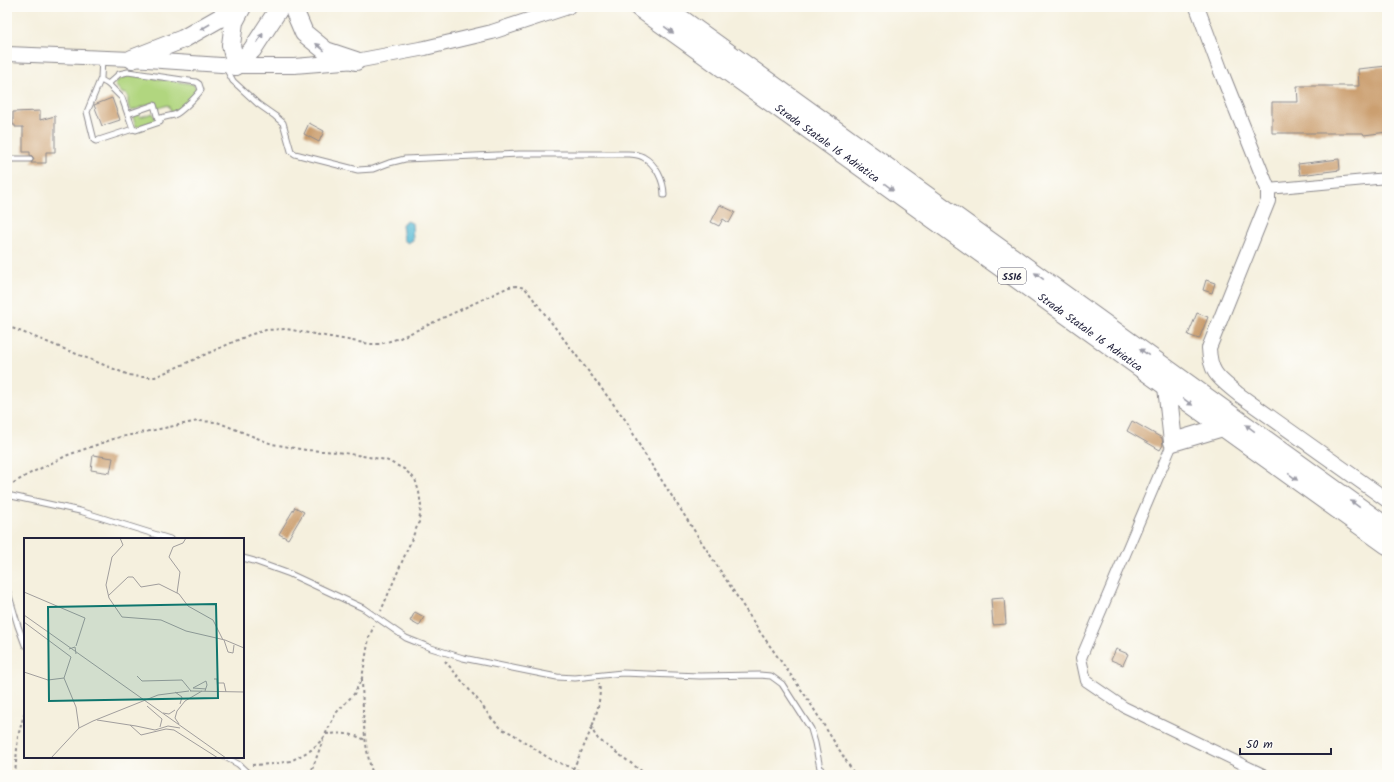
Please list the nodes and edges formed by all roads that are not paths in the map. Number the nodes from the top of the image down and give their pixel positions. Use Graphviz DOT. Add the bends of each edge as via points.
graph roads {
  1 [pos="238,7"];
  2 [pos="242,7"];
  3 [pos="280,7"];
  4 [pos="294,7"];
  5 [pos="568,7"];
  6 [pos="638,7"];
  7 [pos="665,7"];
  8 [pos="1197,7"];
  9 [pos="7,54"];
  10 [pos="102,58"];
  11 [pos="132,59"];
  12 [pos="356,61"];
  13 [pos="230,66"];
  14 [pos="101,80"];
  15 [pos="108,84"];
  16 [pos="128,114"];
  17 [pos="158,119"];
  18 [pos="133,129"];
  19 [pos="7,159"];
  20 [pos="30,159"];
  21 [pos="1387,178"];
  22 [pos="1268,189"];
  23 [pos="664,195"];
  24 [pos="1167,387"];
  25 [pos="1223,427"];
  26 [pos="1173,442"];
  27 [pos="7,495"];
  28 [pos="1387,500"];
  29 [pos="1387,526"];
  30 [pos="167,538"];
  31 [pos="1387,546"];
  32 [pos="244,558"];
  33 [pos="7,589"];
  34 [pos="24,642"];
  35 [pos="227,758"];
  36 [pos="250,775"];
  37 [pos="824,775"];
  38 [pos="1265,775"];
  1 -- 11 [label="highway, one-way" via="183,39"];
  2 -- 13 [label="highway" via="234,22"];
  13 -- 3 [label="highway, one-way" via="252,50"];
  12 -- 4 [label="highway, one-way" via="326,51 304,33"];
  5 -- 12 [label="street" via="492,32"];
  6 -- 24 [label="highway, Strada Statale 16 Adriatica / SS16, one-way"];
  29 -- 7 [label="highway, Strada Statale 16 Adriatica / SS16, one-way"];
  8 -- 22 [label="street"];
  9 -- 10 [label="street"];
  10 -- 11 [label="street"];
  10 -- 14 [label="lane"];
  11 -- 13 [label="street"];
  12 -- 13 [label="street" via="294,66"];
  13 -- 23 [label="lane" via="233,81 283,123 291,151 295,154 358,170 373,169 405,159 519,154 628,154 643,156 655,167 664,187"];
  14 -- 15 [label="lane"];
  14 -- 18 [label="lane" via="87,112 94,140 96,142"];
  15 -- 16 [label="lane" via="122,98"];
  15 -- 17 [label="lane" via="119,74 128,72 199,84 201,90 198,94 176,114"];
  16 -- 17 [label="lane" via="154,105"];
  16 -- 18 [label="lane"];
  17 -- 18 [label="lane" via="160,122"];
  19 -- 20 [label="lane"];
  21 -- 22 [label="street"];
  22 -- 28 [label="street" via="1268,200 1209,348 1209,362 1216,375 1238,394"];
  24 -- 25 [label="highway, Strada Statale 16 Adriatica / SS16, one-way"];
  24 -- 26 [label="highway"];
  25 -- 26 [label="highway"];
  25 -- 31 [label="highway, Strada Statale 16 Adriatica / SS16, one-way"];
  26 -- 38 [label="street" via="1081,658 1086,681 1124,707"];
  27 -- 30 [label="lane" via="80,511"];
  32 -- 37 [label="lane" via="290,574 362,608 406,638 463,658 557,677 575,678 622,673 771,676 782,684 811,729"];
  33 -- 34 [label="lane"];
  35 -- 36 [label="lane"];
}
